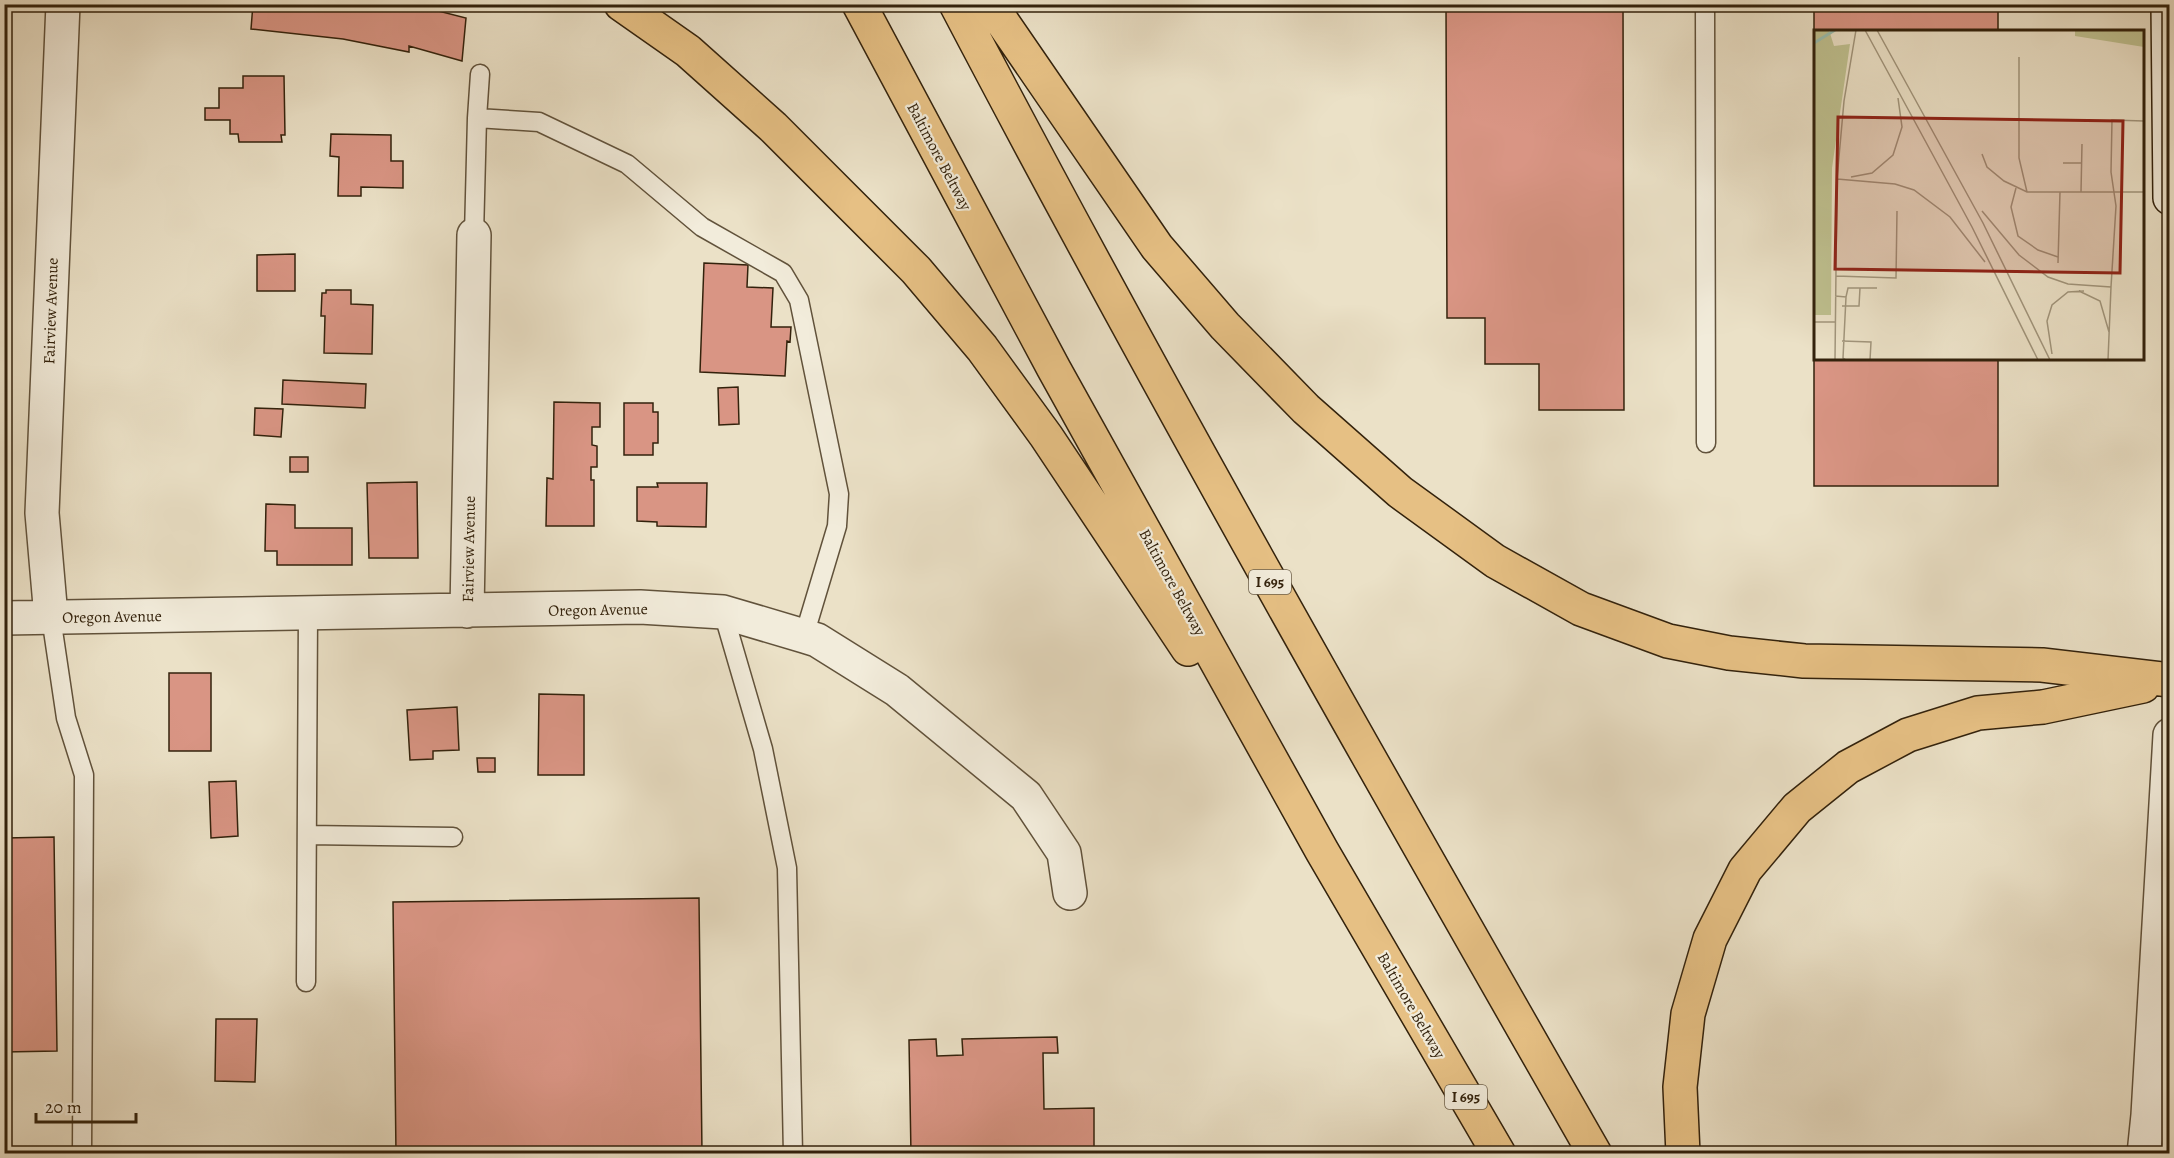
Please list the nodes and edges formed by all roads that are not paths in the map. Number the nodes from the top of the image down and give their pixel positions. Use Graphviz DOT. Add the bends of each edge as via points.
graph roads {
  1 [pos="63,4"];
  2 [pos="621,4"];
  3 [pos="859,4"];
  4 [pos="956,4"];
  5 [pos="990,4"];
  6 [pos="1705,4"];
  7 [pos="2168,4"];
  8 [pos="480,74"];
  9 [pos="477,118"];
  10 [pos="2169,198"];
  11 [pos="474,235"];
  12 [pos="1706,443"];
  13 [pos="467,611"];
  14 [pos="723,612"];
  15 [pos="309,613"];
  16 [pos="51,617"];
  17 [pos="4,618"];
  18 [pos="804,636"];
  19 [pos="2169,681"];
  20 [pos="2169,735"];
  21 [pos="307,835"];
  22 [pos="453,837"];
  23 [pos="1322,850"];
  24 [pos="1070,893"];
  25 [pos="306,982"];
  26 [pos="82,1154"];
  27 [pos="793,1154"];
  28 [pos="1499,1154"];
  29 [pos="1595,1154"];
  30 [pos="1683,1154"];
  31 [pos="2144,1154"];
  1 -- 16 [label="street, Fairview Avenue" via="42,513"];
  2 -- 23 [label="highway" via="688,51 773,127 916,270 975,339 1046,436"];
  3 -- 23 [label="highway, Baltimore Beltway / I 695" via="1054,369"];
  4 -- 29 [label="highway, I 695" via="1132,336"];
  5 -- 19 [label="highway" via="1157,247 1225,326 1306,409 1400,492 1495,561 1581,609 1668,641 1729,652 1804,661 2042,665"];
  6 -- 12 [label="lane"];
  7 -- 10 [label="street"];
  8 -- 9 [label="lane"];
  9 -- 11 [label="lane"];
  9 -- 18 [label="lane" via="539,122 627,164 702,227 783,273 799,300 839,494 837,526"];
  11 -- 13 [label="street, Fairview Avenue"];
  13 -- 14 [label="street, Oregon Avenue" via="640,607"];
  13 -- 15 [label="street, Oregon Avenue"];
  14 -- 18 [label="street, Oregon Avenue"];
  14 -- 27 [label="lane" via="763,749 788,868"];
  15 -- 16 [label="street, Oregon Avenue"];
  15 -- 21 [label="lane"];
  16 -- 17 [label="street, Oregon Avenue"];
  16 -- 26 [label="lane" via="66,718 84,775"];
  18 -- 24 [label="street, Oregon Avenue" via="817,640 897,690 1026,796 1064,853"];
  19 -- 30 [label="highway" via="2043,707 1978,713 1908,735 1848,767 1797,808 1745,870 1710,939 1688,1014 1680,1087"];
  20 -- 31 [label="street"];
  21 -- 22 [label="lane"];
  21 -- 25 [label="lane"];
  23 -- 28 [label="highway, Baltimore Beltway / I 695"];
}
